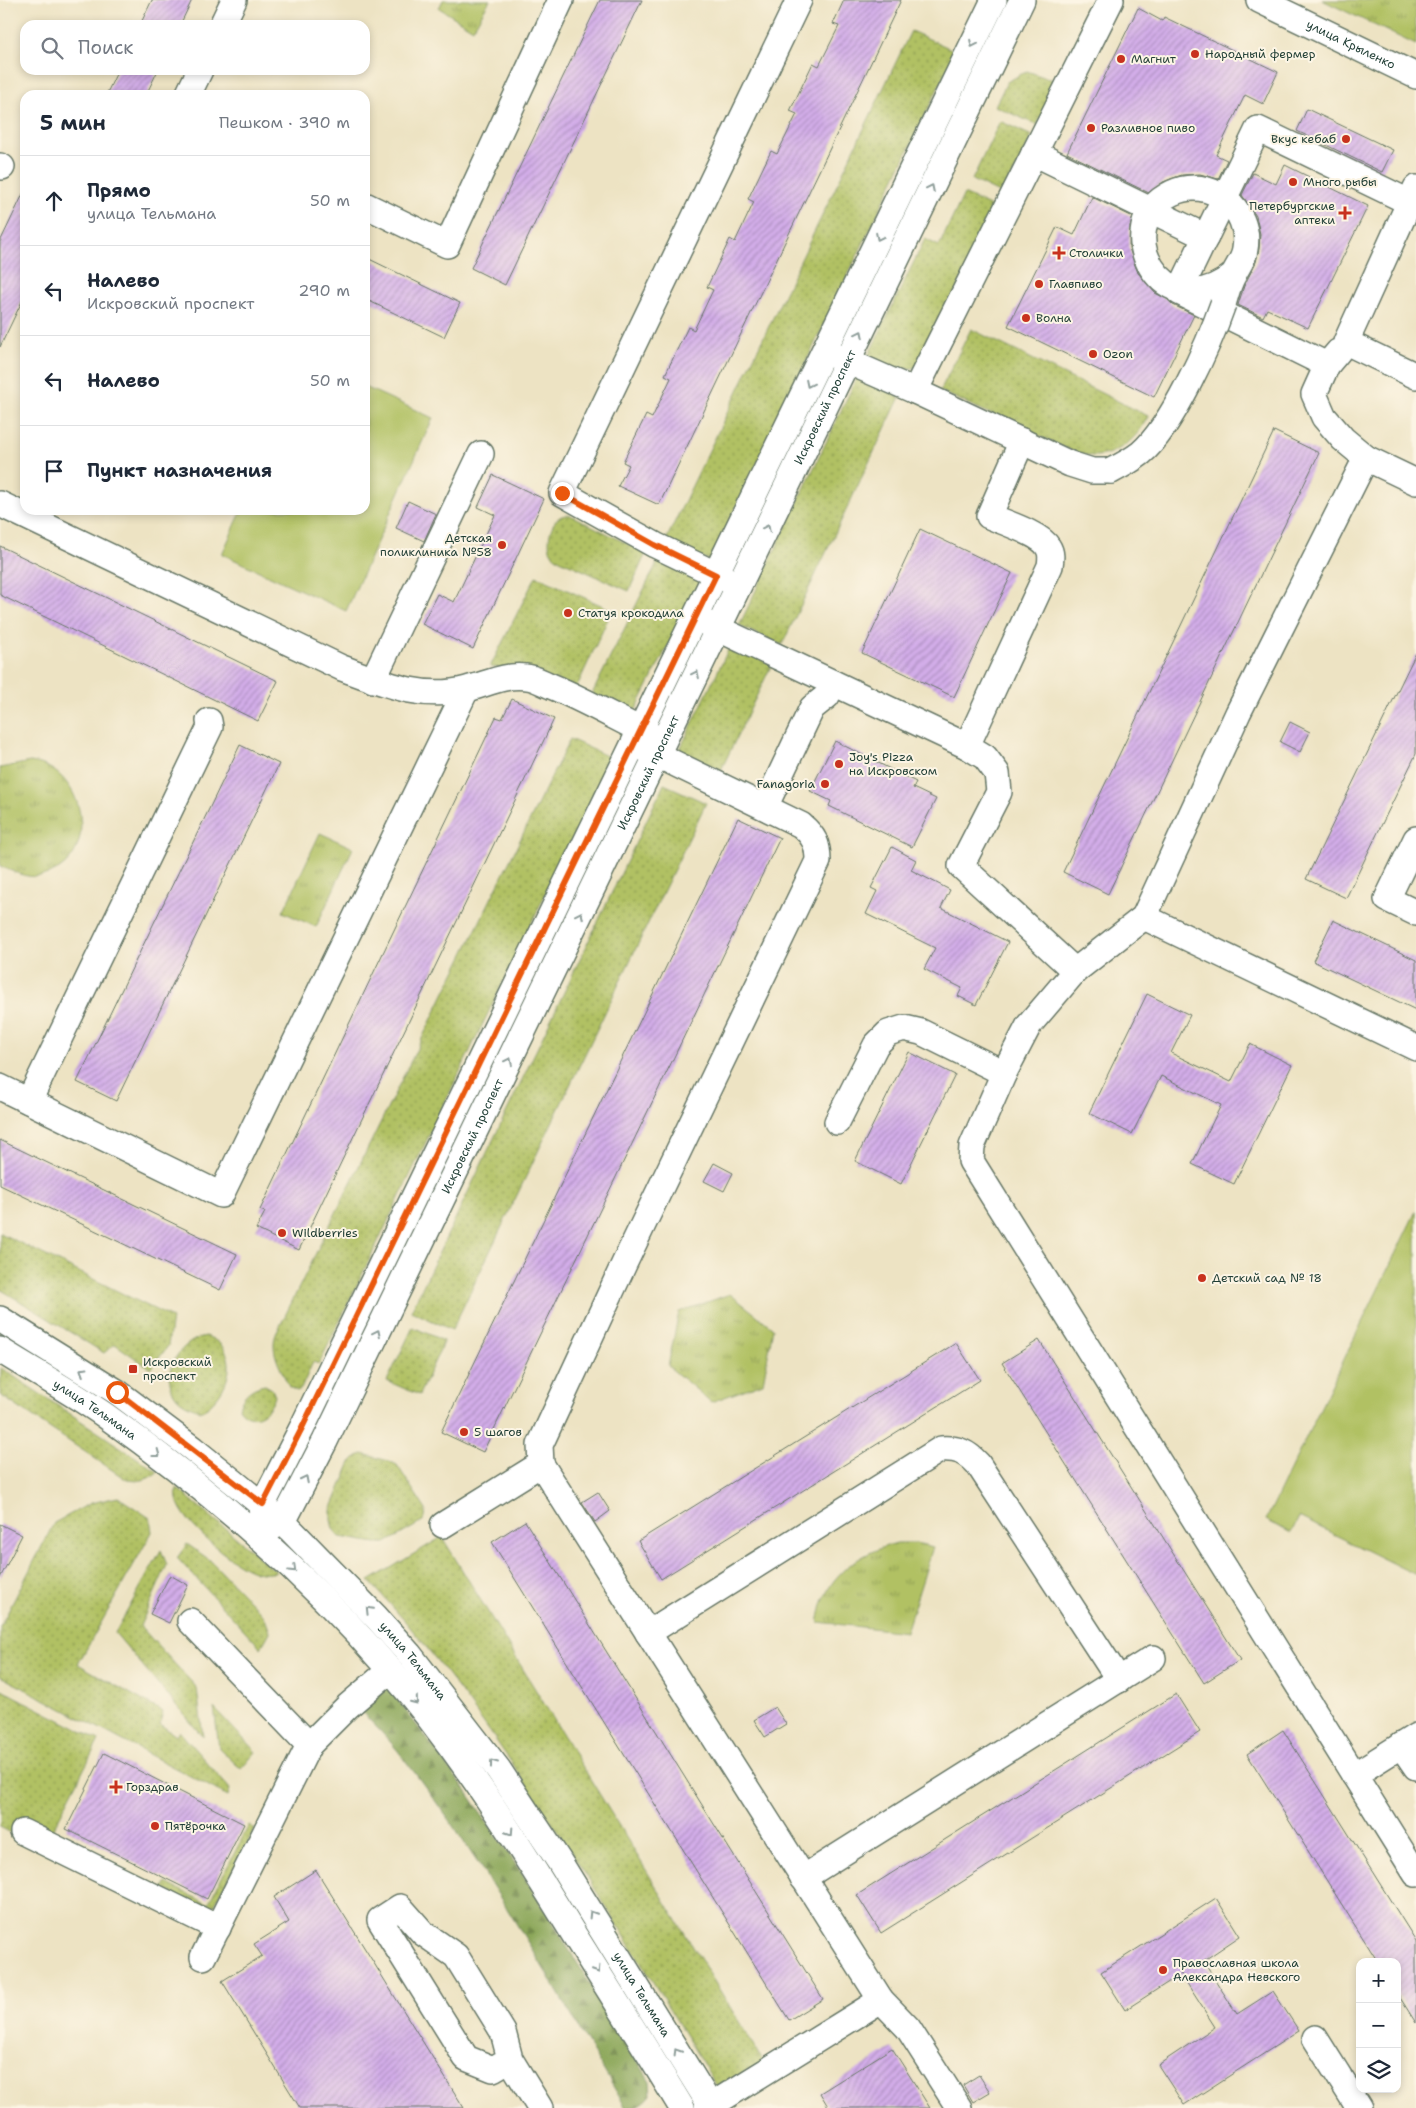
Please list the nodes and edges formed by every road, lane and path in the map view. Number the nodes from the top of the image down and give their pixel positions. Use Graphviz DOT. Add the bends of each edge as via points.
graph roads {
  1 [pos="234,0"];
  2 [pos="562,0"];
  3 [pos="800,0"];
  4 [pos="994,0"];
  5 [pos="1022,0"];
  6 [pos="1111,0"];
  7 [pos="1259,0"];
  8 [pos="224,20"];
  9 [pos="198,75"];
  10 [pos="1416,76"];
  11 [pos="190,90"];
  12 [pos="1034,153"];
  13 [pos="1413,195"];
  14 [pos="370,207"];
  15 [pos="1206,237"];
  16 [pos="1233,275"];
  17 [pos="1346,342"];
  18 [pos="825,351"];
  19 [pos="847,362"];
  20 [pos="1327,365"];
  21 [pos="1416,376"];
  22 [pos="915,390"];
  23 [pos="1022,440"];
  24 [pos="481,454"];
  25 [pos="1366,458"];
  26 [pos="1415,480"];
  27 [pos="0,504"];
  28 [pos="20,514"];
  29 [pos="23,515"];
  30 [pos="716,575"];
  31 [pos="739,585"];
  32 [pos="696,618"];
  33 [pos="718,629"];
  34 [pos="373,680"];
  35 [pos="833,683"];
  36 [pos="466,690"];
  37 [pos="209,721"];
  38 [pos="638,737"];
  39 [pos="967,746"];
  40 [pos="660,748"];
  41 [pos="765,807"];
  42 [pos="1416,839"];
  43 [pos="1416,913"];
  44 [pos="1144,917"];
  45 [pos="1075,971"];
  46 [pos="1416,1048"];
  47 [pos="1004,1073"];
  48 [pos="0,1087"];
  49 [pos="29,1101"];
  50 [pos="837,1122"];
  51 [pos="3,1327"];
  52 [pos="0,1350"];
  53 [pos="541,1464"];
  54 [pos="263,1504"];
  55 [pos="283,1522"];
  56 [pos="443,1525"];
  57 [pos="258,1535"];
  58 [pos="190,1621"];
  59 [pos="648,1632"];
  60 [pos="1152,1658"];
  61 [pos="390,1670"];
  62 [pos="1119,1680"];
  63 [pos="1409,1741"];
  64 [pos="309,1745"];
  65 [pos="1416,1768"];
  66 [pos="1354,1775"];
  67 [pos="23,1832"];
  68 [pos="1416,1874"];
  69 [pos="803,1878"];
  70 [pos="218,1928"];
  71 [pos="203,1956"];
  72 [pos="881,2000"];
  73 [pos="1315,2038"];
  74 [pos="510,2059"];
  75 [pos="707,2102"];
  76 [pos="673,2105"];
  77 [pos="540,2108"];
  78 [pos="959,2108"];
  79 [pos="1359,2108"];
  1 -- 8 [label="street"];
  2 -- 14 [label="street" via="447,245"];
  3 -- 30 [label="street" via="562,493"];
  4 -- 18 [label="street, Искровский проспект, one-way"];
  19 -- 5 [label="street, Искровский проспект, one-way"];
  6 -- 12 [label="street"];
  7 -- 10 [label="street, улица Крыленко"];
  9 -- 11 [label="street"];
  12 -- 15 [label="street"];
  12 -- 22 [label="street"];
  13 -- 15 [label="street" via="1258,130"];
  13 -- 17 [label="street"];
  15 -- 20 [label="street" via="1179,292"];
  16 -- 16 [label="street" via="1209,290 1192,292 1175,288 1158,278 1147,261 1142,241 1144,226 1163,198 1181,190 1200,188 1222,196 1234,206 1244,226 1246,240 1242,261"];
  16 -- 23 [label="street, bridge" via="1196,368 1154,439 1141,452 1111,471 1092,471 1070,464"];
  17 -- 20 [label="street"];
  17 -- 21 [label="street"];
  18 -- 19 [label="street"];
  18 -- 30 [label="street, Искровский проспект, one-way"];
  19 -- 22 [label="street"];
  31 -- 19 [label="street, Искровский проспект, one-way"];
  20 -- 25 [label="street" via="1314,394 1324,417"];
  22 -- 23 [label="street"];
  23 -- 39 [label="street" via="988,516 1039,538 1048,545 1052,555 1050,566"];
  24 -- 34 [label="street"];
  25 -- 26 [label="street"];
  25 -- 44 [label="street" via="1238,712"];
  27 -- 28 [label="street"];
  29 -- 34 [label="street"];
  30 -- 31 [label="street"];
  30 -- 32 [label="street, Искровский проспект"];
  31 -- 33 [label="street, Искровский проспект"];
  32 -- 33 [label="street"];
  32 -- 38 [label="street, Искровский проспект"];
  33 -- 35 [label="street"];
  40 -- 33 [label="street, Искровский проспект, one-way"];
  34 -- 36 [label="street" via="429,694"];
  35 -- 39 [label="street"];
  35 -- 41 [label="street" via="828,696 812,708"];
  36 -- 38 [label="street" via="496,679 527,676 580,698"];
  36 -- 49 [label="street" via="221,1195"];
  37 -- 49 [label="street" via="210,727"];
  38 -- 40 [label="street"];
  38 -- 54 [label="street, Искровский проспект"];
  39 -- 45 [label="street" via="985,756 997,772 998,792 961,866"];
  40 -- 41 [label="street"];
  55 -- 40 [label="street, Искровский проспект, one-way"];
  41 -- 53 [label="street" via="801,825 811,834 818,846 818,861 540,1445"];
  42 -- 43 [label="street" via="1387,899"];
  44 -- 45 [label="street"];
  44 -- 46 [label="street"];
  45 -- 47 [label="street" via="1029,1025"];
  47 -- 50 [label="street" via="920,1032 904,1028 888,1033 876,1045"];
  47 -- 66 [label="street" via="972,1146 971,1161"];
  48 -- 49 [label="street"];
  54 -- 51 [label="street, улица Тельмана, one-way" via="117,1392"];
  52 -- 57 [label="street, улица Тельмана, one-way" via="104,1415"];
  53 -- 56 [label="street"];
  53 -- 59 [label="street"];
  54 -- 55 [label="street, улица Тельмана"];
  54 -- 57 [label="street, Искровский проспект"];
  55 -- 57 [label="street"];
  75 -- 55 [label="street, улица Тельмана, one-way" via="559,1861 498,1769 409,1654"];
  57 -- 61 [label="street, улица Тельмана, one-way" via="340,1615"];
  58 -- 64 [label="street"];
  59 -- 62 [label="street" via="941,1449 955,1448 969,1454 978,1464"];
  59 -- 69 [label="street"];
  60 -- 62 [label="street"];
  61 -- 64 [label="street"];
  61 -- 76 [label="street, улица Тельмана, one-way" via="444,1738 509,1831"];
  62 -- 69 [label="street"];
  63 -- 65 [label="street"];
  63 -- 66 [label="street"];
  64 -- 70 [label="street"];
  66 -- 68 [label="street"];
  67 -- 70 [label="street"];
  69 -- 72 [label="street"];
  70 -- 71 [label="street"];
  72 -- 75 [label="street"];
  72 -- 78 [label="street" via="908,2028"];
  73 -- 79 [label="street"];
  74 -- 74 [label="street" via="493,2069 466,2058 380,1920 400,1907 423,1933 456,1956 503,2032"];
  74 -- 77 [label="street"];
  75 -- 76 [label="street"];
}
